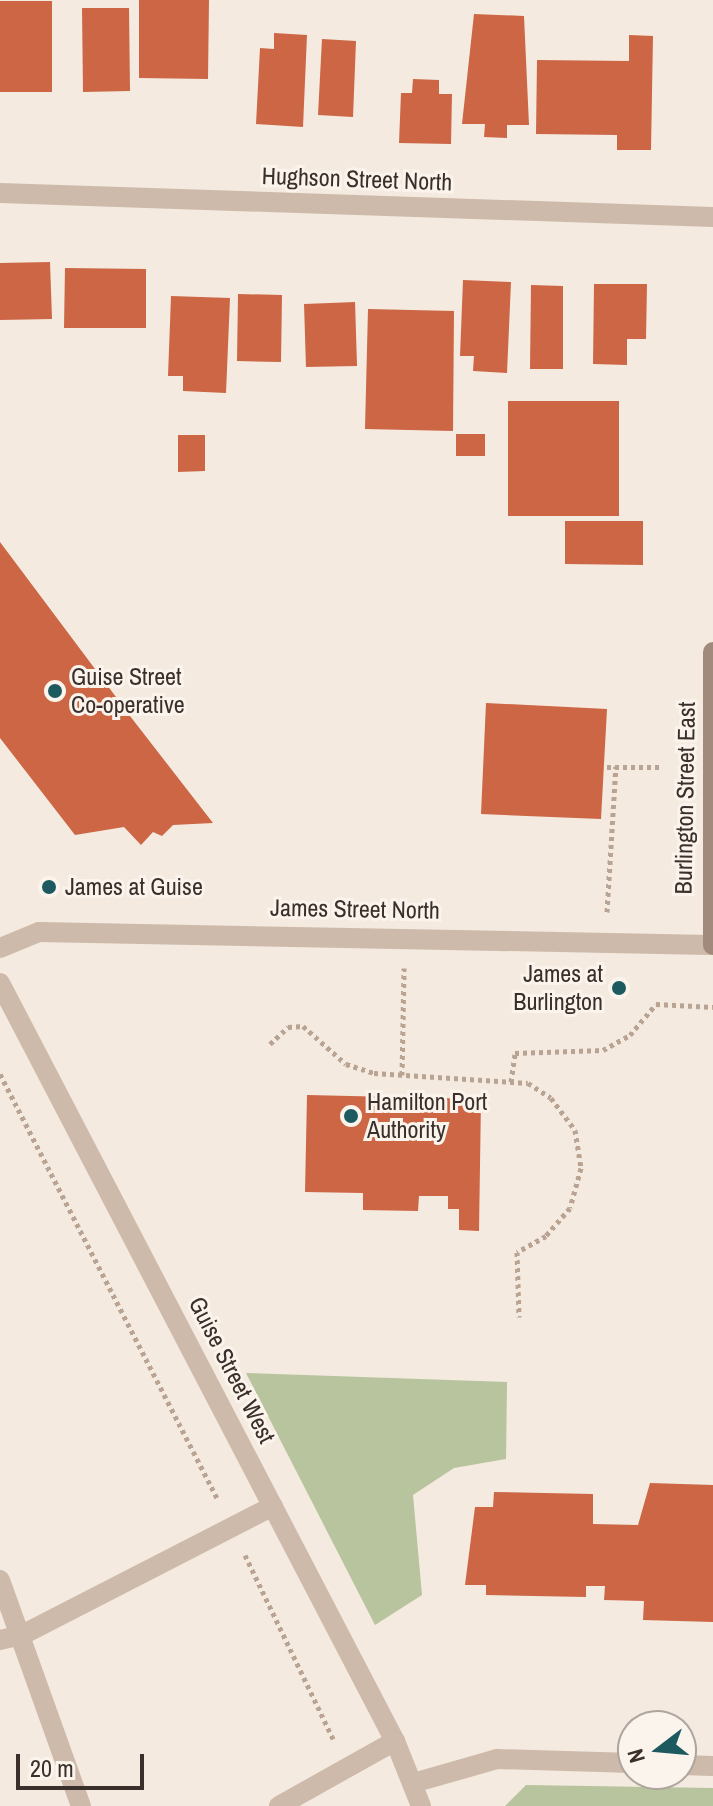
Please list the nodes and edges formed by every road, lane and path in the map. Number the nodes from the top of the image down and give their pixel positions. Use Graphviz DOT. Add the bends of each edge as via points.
graph roads {
  1 [pos="0,193"];
  2 [pos="713,217"];
  3 [pos="713,652"];
  4 [pos="616,766"];
  5 [pos="607,767"];
  6 [pos="659,767"];
  7 [pos="605,941"];
  8 [pos="712,945"];
  9 [pos="0,948"];
  10 [pos="0,983"];
  11 [pos="403,1002"];
  12 [pos="713,1007"];
  13 [pos="270,1044"];
  14 [pos="0,1074"];
  15 [pos="402,1075"];
  16 [pos="511,1082"];
  17 [pos="519,1317"];
  18 [pos="273,1506"];
  19 [pos="232,1529"];
  20 [pos="0,1580"];
  21 [pos="22,1635"];
  22 [pos="0,1640"];
  23 [pos="395,1741"];
  24 [pos="617,1763"];
  25 [pos="348,1768"];
  26 [pos="413,1783"];
  27 [pos="81,1806"];
  28 [pos="279,1806"];
  29 [pos="421,1806"];
  1 -- 2 [label="street, Hughson Street North"];
  3 -- 8 [label="main road, Burlington Street East"];
  4 -- 5 [label="path"];
  4 -- 6 [label="path"];
  4 -- 7 [label="path"];
  7 -- 8 [label="street, James Street North"];
  7 -- 9 [label="street, James Street North" via="39,932"];
  10 -- 18 [label="street, Guise Street West"];
  11 -- 15 [label="path"];
  12 -- 16 [label="path" via="656,1004 630,1035 603,1050 515,1053"];
  13 -- 15 [label="path" via="288,1027 303,1026 346,1064"];
  14 -- 19 [label="path"];
  15 -- 16 [label="path"];
  16 -- 17 [label="path" via="551,1098 575,1130 581,1168 570,1208 546,1236 517,1252"];
  18 -- 19 [label="street"];
  18 -- 23 [label="street, Guise Street West"];
  19 -- 21 [label="street"];
  19 -- 25 [label="path"];
  20 -- 21 [label="street"];
  21 -- 22 [label="street"];
  21 -- 27 [label="street"];
  23 -- 25 [label="street"];
  23 -- 26 [label="street, Guise Street West"];
  24 -- 26 [label="street" via="497,1759"];
  25 -- 28 [label="street"];
  26 -- 29 [label="street, Guise Street West"];
}
